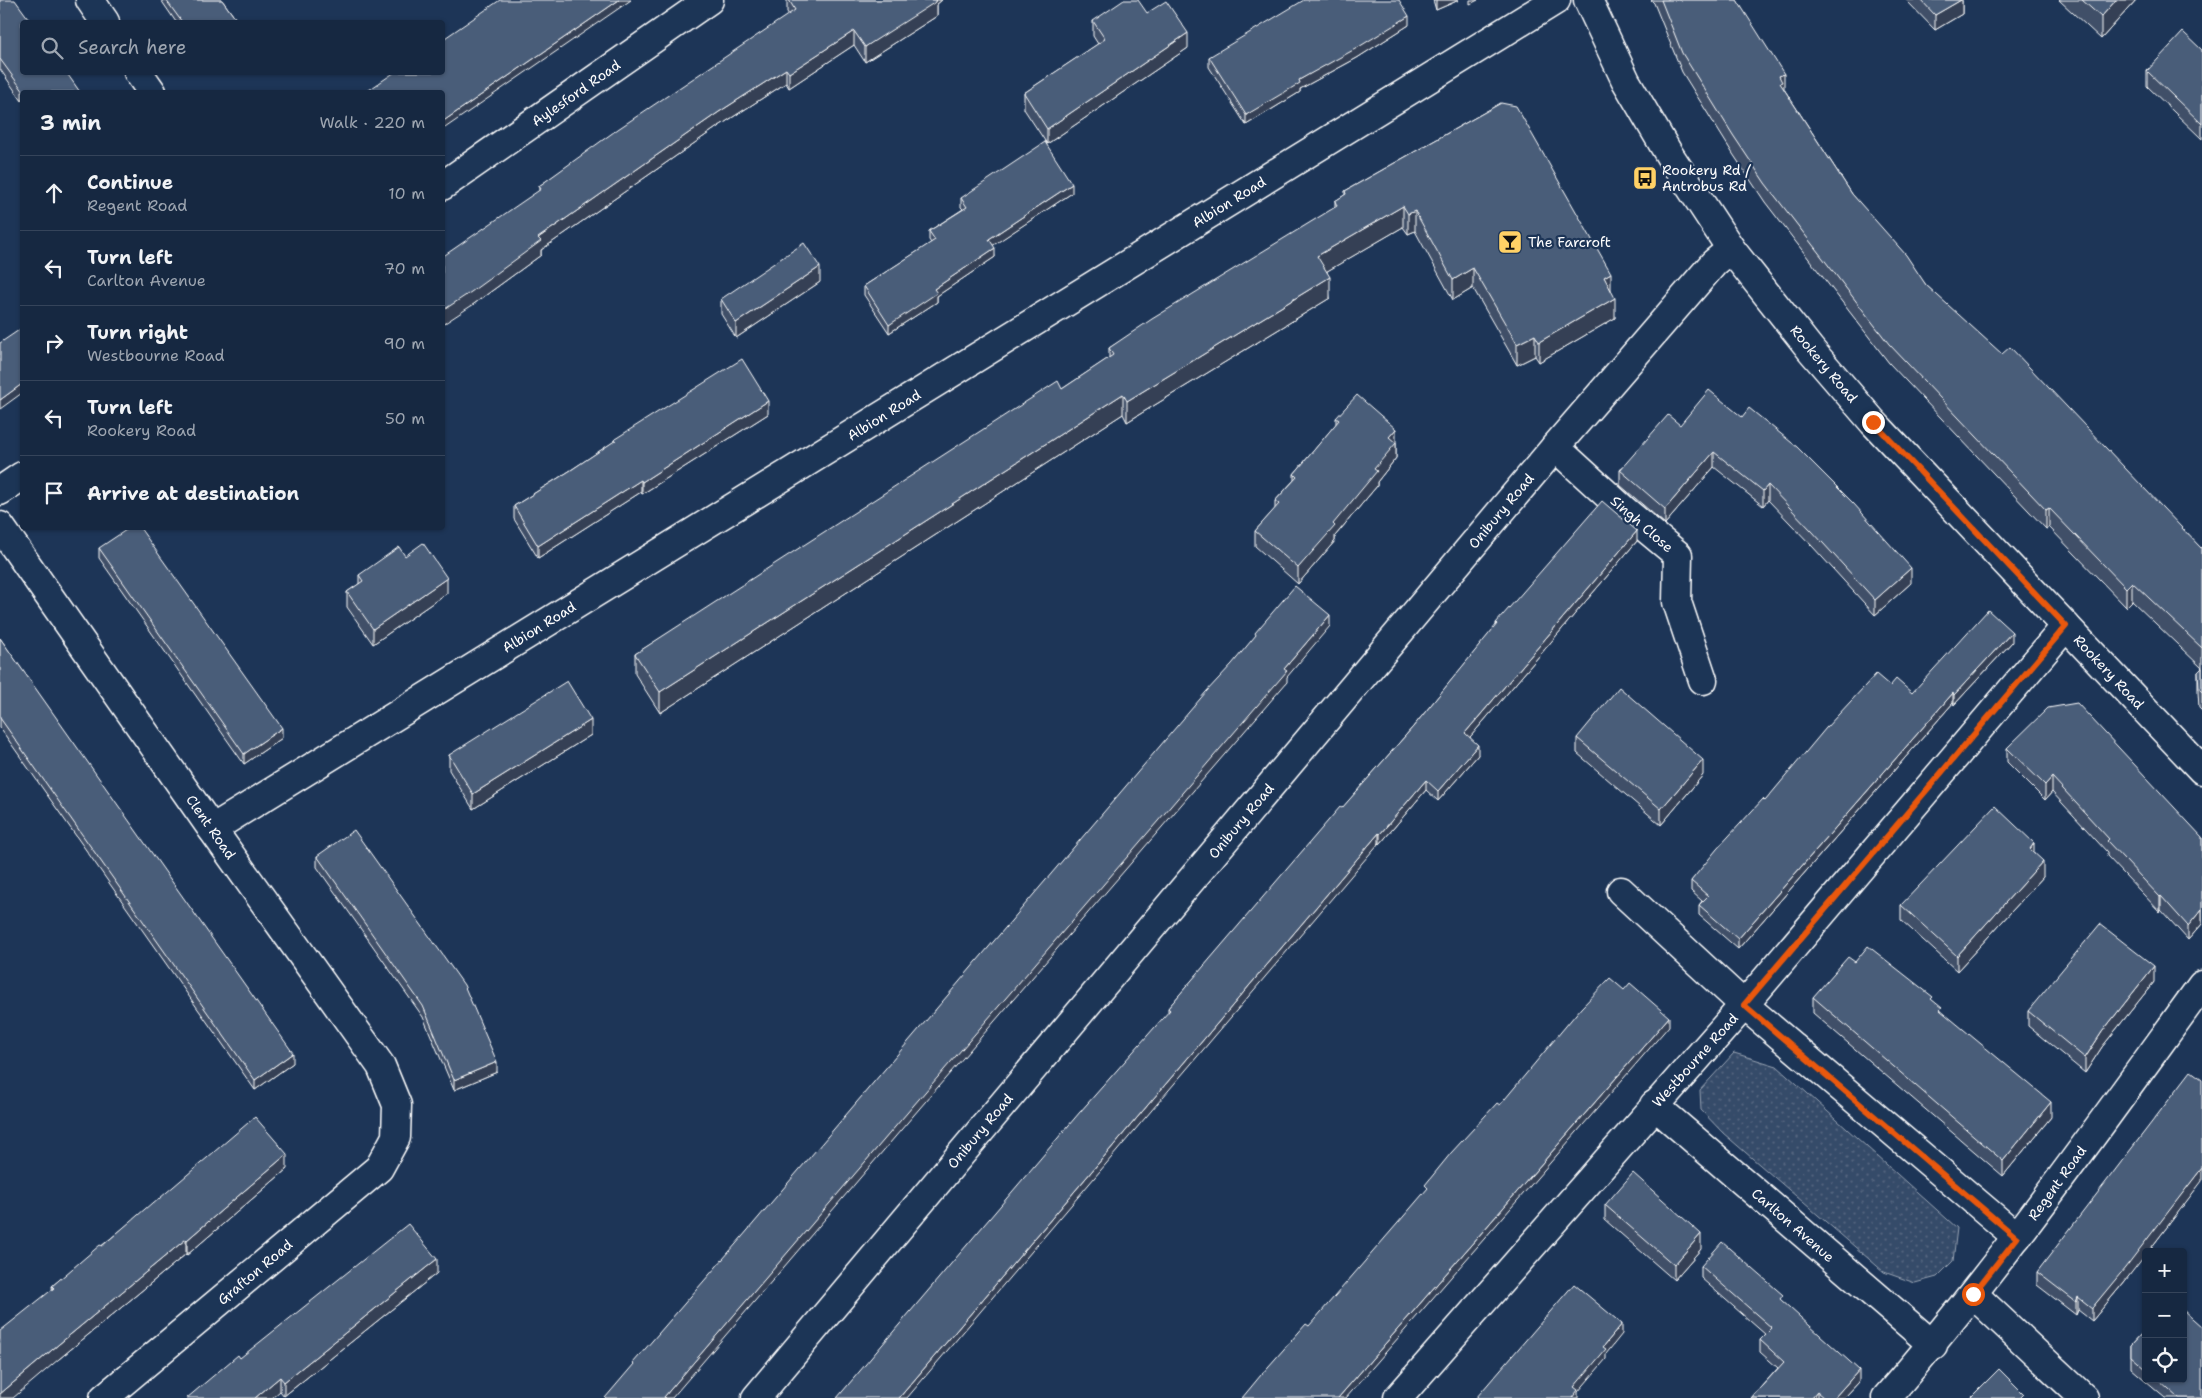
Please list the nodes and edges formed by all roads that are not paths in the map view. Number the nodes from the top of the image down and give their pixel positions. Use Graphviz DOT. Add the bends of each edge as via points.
graph roads {
  1 [pos="90,0"];
  2 [pos="709,0"];
  3 [pos="1556,0"];
  4 [pos="1588,0"];
  5 [pos="104,20"];
  6 [pos="140,75"];
  7 [pos="151,90"];
  8 [pos="445,184"];
  9 [pos="1731,249"];
  10 [pos="1555,447"];
  11 [pos="20,477"];
  12 [pos="0,491"];
  13 [pos="0,526"];
  14 [pos="2066,626"];
  15 [pos="1704,680"];
  16 [pos="2202,770"];
  17 [pos="212,829"];
  18 [pos="1622,891"];
  19 [pos="2202,985"];
  20 [pos="1744,1005"];
  21 [pos="1654,1105"];
  22 [pos="396,1137"];
  23 [pos="2017,1238"];
  24 [pos="1973,1294"];
  25 [pos="1933,1345"];
  26 [pos="104,1398"];
  27 [pos="756,1398"];
  28 [pos="1398,1398"];
  29 [pos="1886,1398"];
  30 [pos="2084,1398"];
  1 -- 5 [label="street"];
  2 -- 8 [label="street, Aylesford Road"];
  3 -- 17 [label="street, Albion Road"];
  4 -- 9 [label="street, Rookery Road" via="1626,80 1670,156"];
  6 -- 7 [label="street"];
  9 -- 10 [label="street, Onibury Road" via="1714,263"];
  9 -- 14 [label="street, Rookery Road" via="1873,422"];
  10 -- 15 [label="street, Singh Close" via="1678,556 1677,602"];
  10 -- 27 [label="street, Onibury Road"];
  11 -- 12 [label="street"];
  13 -- 17 [label="street, Clent Road"];
  14 -- 16 [label="street, Rookery Road"];
  14 -- 20 [label="street, Westbourne Road"];
  17 -- 22 [label="street, Clent Road" via="381,1066 396,1105"];
  18 -- 20 [label="street"];
  19 -- 23 [label="street, Regent Road"];
  20 -- 21 [label="street, Westbourne Road"];
  20 -- 23 [label="street"];
  21 -- 25 [label="street, Carlton Avenue"];
  21 -- 28 [label="street, Westbourne Road"];
  22 -- 26 [label="street, Grafton Road" via="379,1168"];
  23 -- 24 [label="street, Regent Road"];
  24 -- 25 [label="street, Regent Road"];
  24 -- 30 [label="street"];
  25 -- 29 [label="street, Regent Road"];
}
